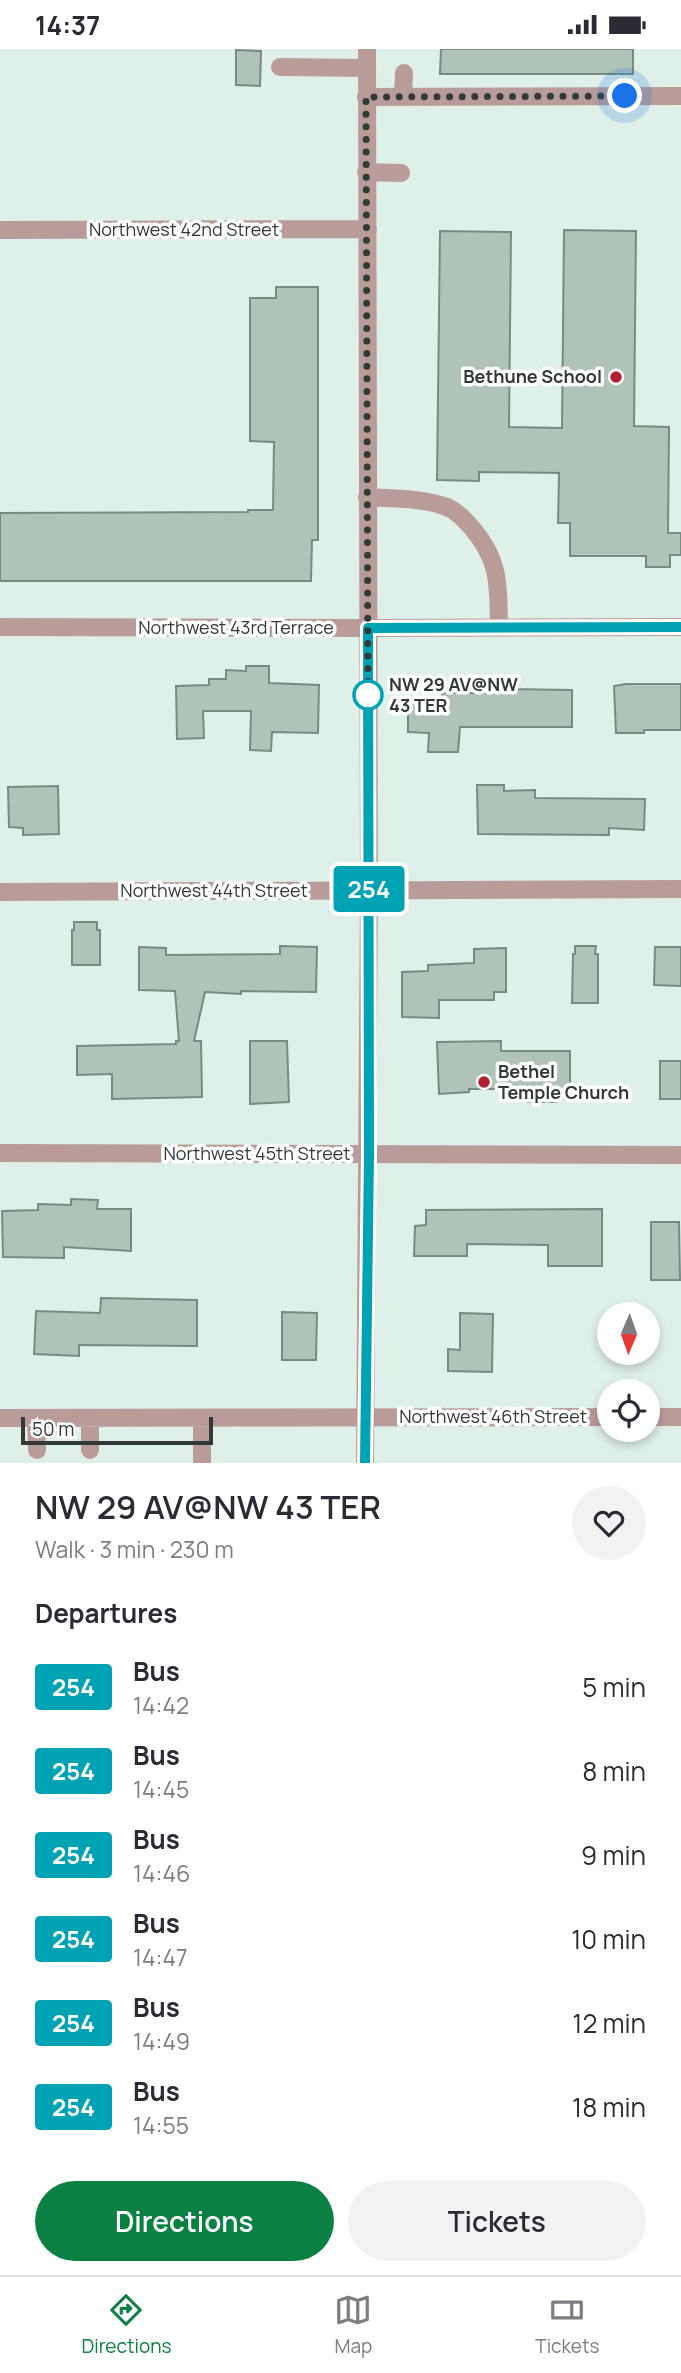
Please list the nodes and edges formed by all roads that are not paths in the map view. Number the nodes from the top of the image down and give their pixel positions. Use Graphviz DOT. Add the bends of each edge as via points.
graph roads {
  1 [pos="367,49"];
  2 [pos="280,67"];
  3 [pos="367,68"];
  4 [pos="404,73"];
  5 [pos="403,96"];
  6 [pos="681,96"];
  7 [pos="366,97"];
  8 [pos="366,172"];
  9 [pos="401,173"];
  10 [pos="368,229"];
  11 [pos="0,230"];
  12 [pos="367,497"];
  13 [pos="0,627"];
  14 [pos="681,627"];
  15 [pos="368,628"];
  16 [pos="499,628"];
  17 [pos="369,890"];
  18 [pos="681,890"];
  19 [pos="0,892"];
  20 [pos="0,1153"];
  21 [pos="369,1154"];
  22 [pos="681,1155"];
  23 [pos="365,1417"];
  24 [pos="597,1417"];
  25 [pos="660,1417"];
  26 [pos="681,1417"];
  27 [pos="0,1418"];
  28 [pos="36,1418"];
  29 [pos="90,1418"];
  30 [pos="202,1418"];
  31 [pos="37,1450"];
  32 [pos="90,1450"];
  33 [pos="202,1463"];
  34 [pos="365,1463"];
  1 -- 3 [label="street"];
  2 -- 3 [label="street"];
  3 -- 7 [label="street"];
  4 -- 5 [label="street"];
  5 -- 6 [label="street"];
  5 -- 7 [label="street"];
  7 -- 8 [label="street"];
  8 -- 9 [label="street"];
  8 -- 10 [label="street"];
  10 -- 11 [label="street, Northwest 42nd Street"];
  10 -- 12 [label="street"];
  12 -- 15 [label="street"];
  12 -- 16 [label="street" via="445,506 460,514 484,542 495,565"];
  13 -- 15 [label="street, Northwest 43rd Terrace"];
  14 -- 16 [label="street, Northwest 43rd Terrace"];
  15 -- 16 [label="street, Northwest 43rd Terrace"];
  15 -- 17 [label="street"];
  17 -- 18 [label="street, Northwest 44th Street"];
  17 -- 19 [label="street, Northwest 44th Street"];
  17 -- 21 [label="street"];
  20 -- 21 [label="street, Northwest 45th Street"];
  21 -- 22 [label="street, Northwest 45th Street"];
  21 -- 23 [label="street"];
  23 -- 24 [label="street, Northwest 46th Street"];
  23 -- 30 [label="street, Northwest 46th Street"];
  23 -- 34 [label="street"];
  25 -- 26 [label="street"];
  27 -- 28 [label="street, Northwest 46th Street"];
  28 -- 29 [label="street, Northwest 46th Street"];
  28 -- 31 [label="street"];
  29 -- 30 [label="street, Northwest 46th Street"];
  29 -- 32 [label="street"];
  30 -- 33 [label="street"];
}
